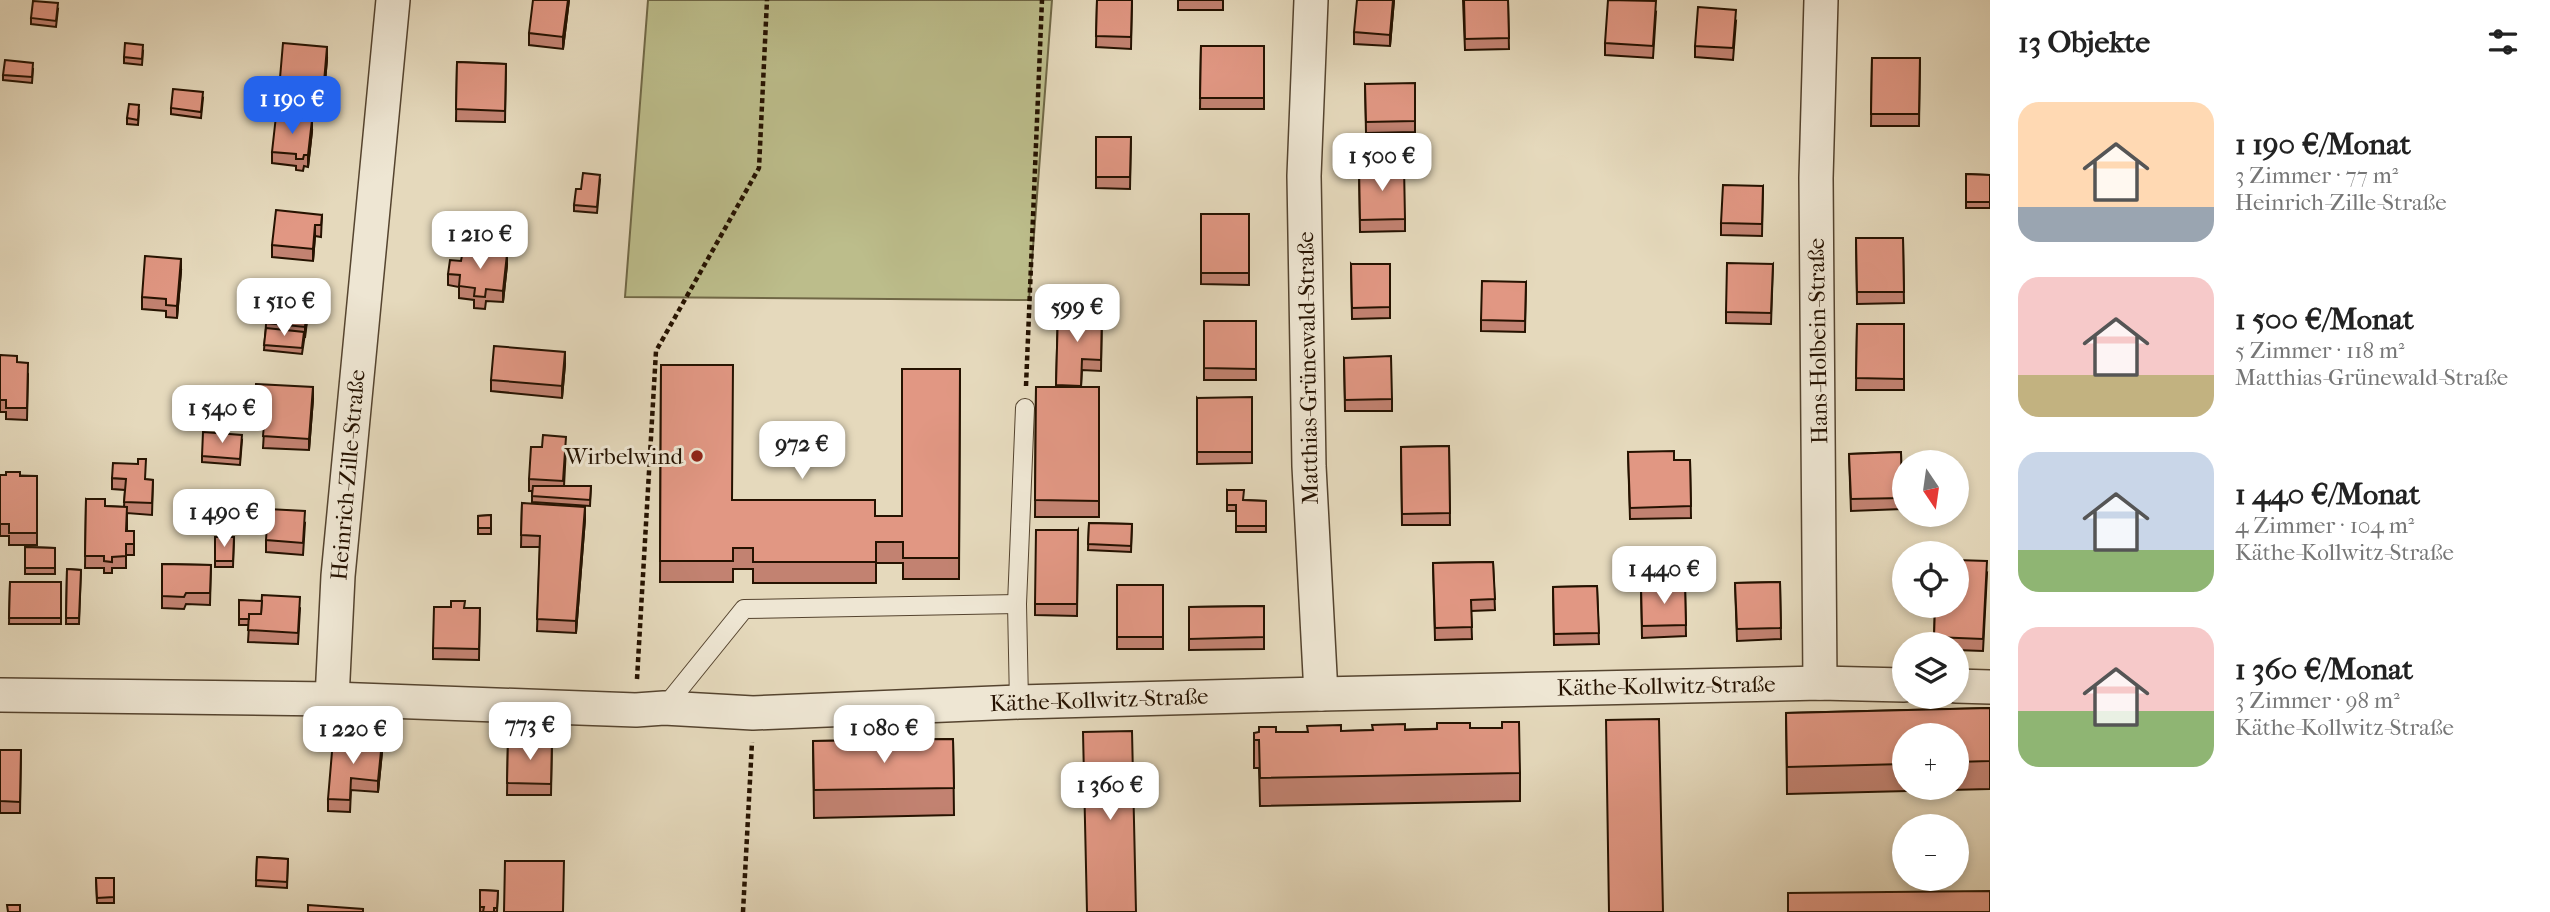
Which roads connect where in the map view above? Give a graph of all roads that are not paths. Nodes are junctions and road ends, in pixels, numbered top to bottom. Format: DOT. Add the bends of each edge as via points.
graph roads {
  1 [pos="393,0"];
  2 [pos="1311,0"];
  3 [pos="1821,0"];
  4 [pos="1025,408"];
  5 [pos="1017,604"];
  6 [pos="1820,683"];
  7 [pos="1892,685"];
  8 [pos="1969,686"];
  9 [pos="1990,687"];
  10 [pos="1321,694"];
  11 [pos="0,695"];
  12 [pos="332,699"];
  13 [pos="1019,702"];
  14 [pos="650,709"];
  1 -- 12 [label="street, Heinrich-Zille-Straße" via="338,576"];
  2 -- 10 [label="street, Matthias-Grünewald-Straße" via="1304,190 1309,466"];
  3 -- 6 [label="street, Hans-Holbein-Straße" via="1816,178"];
  4 -- 5 [label="lane"];
  5 -- 13 [label="lane"];
  5 -- 14 [label="lane" via="744,609"];
  6 -- 7 [label="street, Käthe-Kollwitz-Straße"];
  6 -- 10 [label="street, Käthe-Kollwitz-Straße"];
  8 -- 9 [label="street"];
  10 -- 13 [label="street, Käthe-Kollwitz-Straße"];
  11 -- 12 [label="street, Käthe-Kollwitz-Straße"];
  12 -- 14 [label="street, Käthe-Kollwitz-Straße"];
  13 -- 14 [label="street, Käthe-Kollwitz-Straße" via="753,713"];
}
